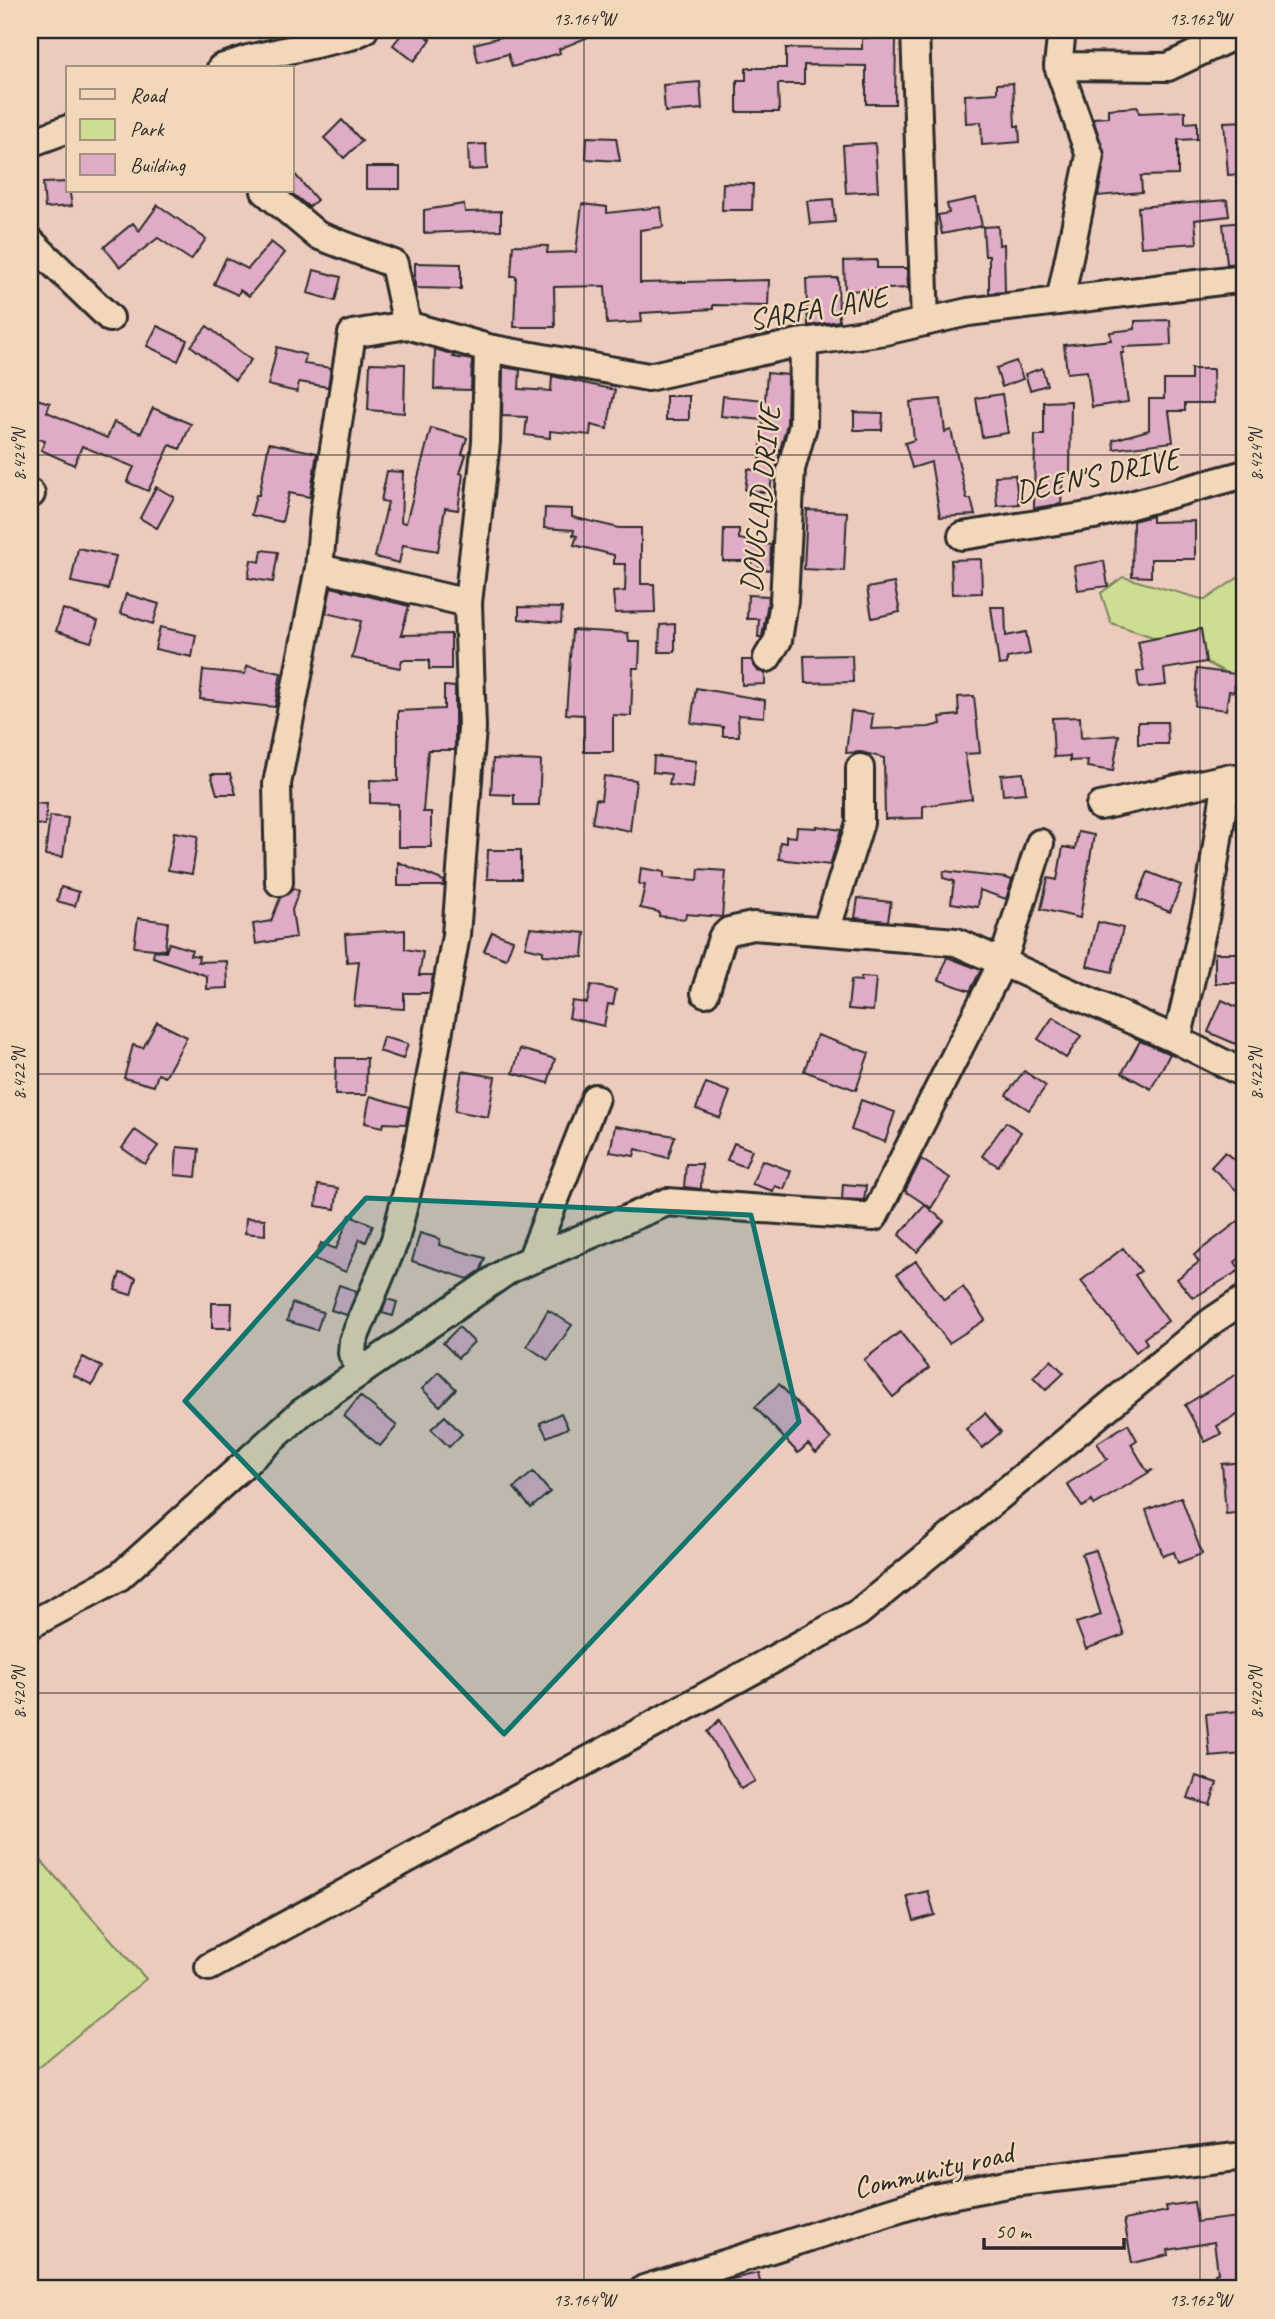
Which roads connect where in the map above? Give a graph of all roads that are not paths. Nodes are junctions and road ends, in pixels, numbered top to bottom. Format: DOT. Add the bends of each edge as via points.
graph roads {
  1 [pos="364,30"];
  2 [pos="915,30"];
  3 [pos="1062,30"];
  4 [pos="1245,35"];
  5 [pos="308,37"];
  6 [pos="226,66"];
  7 [pos="1058,66"];
  8 [pos="66,130"];
  9 [pos="30,143"];
  10 [pos="266,192"];
  11 [pos="30,241"];
  12 [pos="1245,278"];
  13 [pos="1060,301"];
  14 [pos="110,317"];
  15 [pos="925,322"];
  16 [pos="407,325"];
  17 [pos="804,344"];
  18 [pos="488,348"];
  19 [pos="1245,474"];
  20 [pos="962,536"];
  21 [pos="319,568"];
  22 [pos="468,603"];
  23 [pos="767,658"];
  24 [pos="860,768"];
  25 [pos="1236,779"];
  26 [pos="1100,806"];
  27 [pos="1040,843"];
  28 [pos="279,882"];
  29 [pos="826,931"];
  30 [pos="1003,961"];
  31 [pos="705,993"];
  32 [pos="1177,1040"];
  33 [pos="1245,1074"];
  34 [pos="595,1098"];
  35 [pos="531,1260"];
  36 [pos="1245,1299"];
  37 [pos="361,1372"];
  38 [pos="30,1625"];
  39 [pos="209,1967"];
  40 [pos="1245,2156"];
  41 [pos="644,2289"];
  1 -- 5 [label="street" via="351,36"];
  2 -- 15 [label="street"];
  3 -- 7 [label="street"];
  4 -- 7 [label="street" via="1229,38 1168,68"];
  5 -- 6 [label="street"];
  7 -- 13 [label="street" via="1090,156"];
  8 -- 9 [label="street"];
  10 -- 16 [label="street" via="317,235 394,264"];
  11 -- 14 [label="street"];
  12 -- 13 [label="street, SARFA LANE"];
  13 -- 15 [label="street, SARFA LANE"];
  15 -- 17 [label="street, SARFA LANE"];
  16 -- 18 [label="street, SARFA LANE"];
  16 -- 21 [label="street" via="352,334"];
  17 -- 18 [label="street, SARFA LANE" via="648,377"];
  17 -- 23 [label="street, DOUGLAD DRIVE" via="803,426 791,469 784,601 778,640"];
  18 -- 22 [label="street" via="486,442"];
  19 -- 20 [label="street, DEEN'S DRIVE" via="1094,515"];
  21 -- 22 [label="street"];
  21 -- 28 [label="street" via="276,784"];
  22 -- 37 [label="street" via="472,729 456,935 417,1152 395,1240 353,1340 352,1353"];
  24 -- 29 [label="street" via="860,823"];
  25 -- 26 [label="street"];
  25 -- 32 [label="street"];
  27 -- 30 [label="street"];
  29 -- 30 [label="street" via="956,942"];
  29 -- 31 [label="street" via="752,926 729,931 722,938"];
  30 -- 32 [label="street"];
  30 -- 35 [label="street" via="874,1217 667,1202"];
  32 -- 33 [label="street"];
  34 -- 35 [label="street"];
  35 -- 37 [label="street" via="510,1269"];
  36 -- 39 [label="street" via="1212,1321 858,1614"];
  37 -- 38 [label="street" via="302,1413 119,1577"];
  40 -- 41 [label="street, Community road" via="1012,2183 934,2198"];
}
